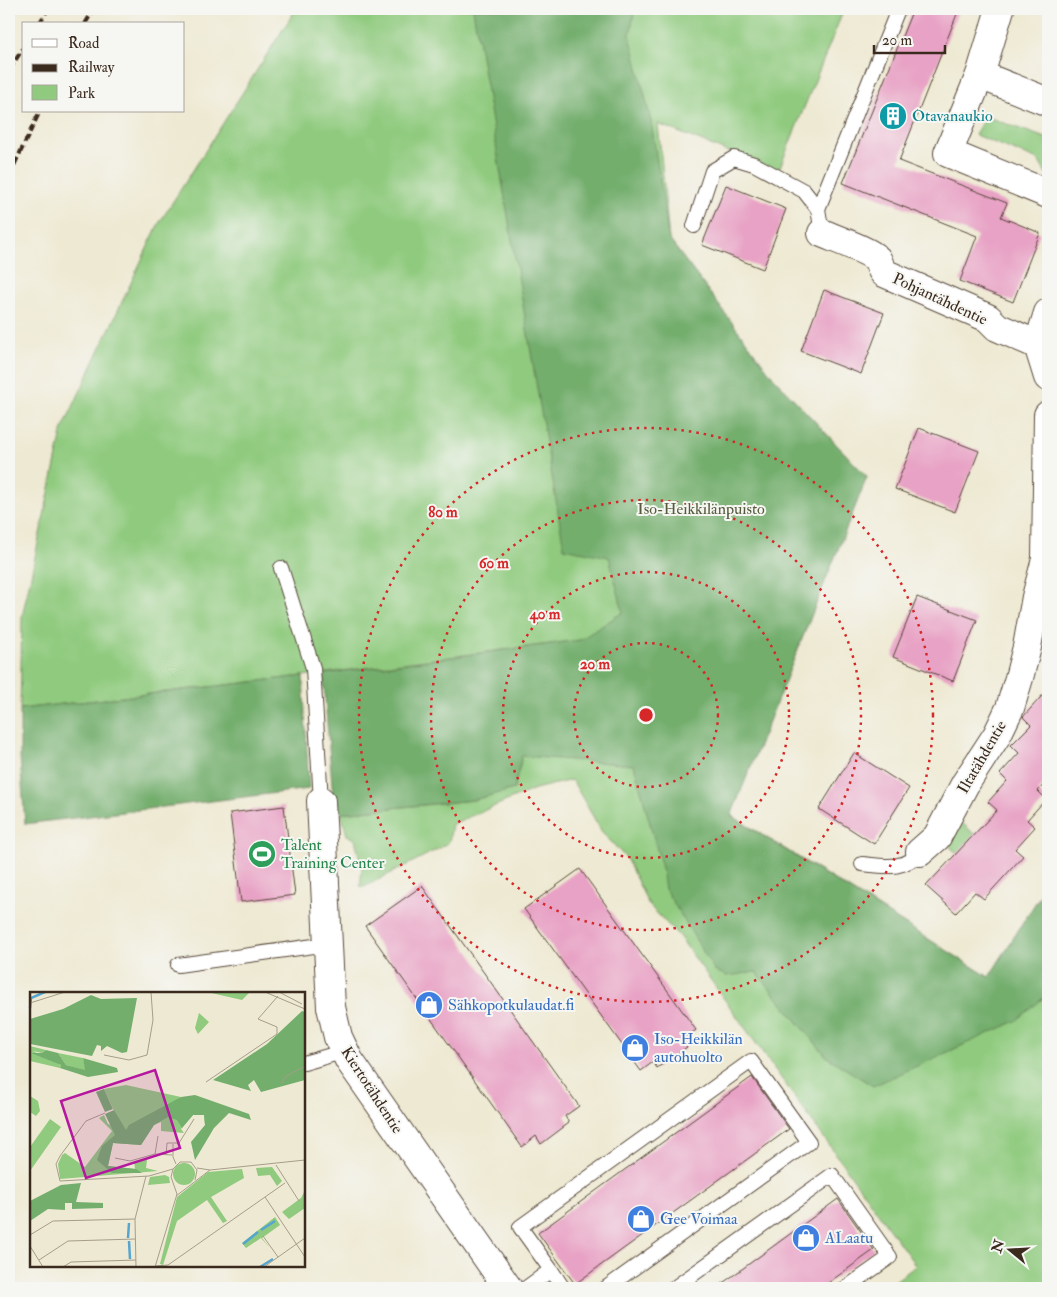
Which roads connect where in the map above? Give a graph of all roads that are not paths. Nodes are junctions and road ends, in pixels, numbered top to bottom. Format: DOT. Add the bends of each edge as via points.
graph roads {
  1 [pos="1000,9"];
  2 [pos="896,12"];
  3 [pos="980,75"];
  4 [pos="1048,102"];
  5 [pos="1048,194"];
  6 [pos="820,221"];
  7 [pos="694,226"];
  8 [pos="1048,313"];
  9 [pos="1038,345"];
  10 [pos="1048,377"];
  11 [pos="1048,415"];
  12 [pos="1048,420"];
  13 [pos="281,568"];
  14 [pos="321,800"];
  15 [pos="920,852"];
  16 [pos="862,864"];
  17 [pos="328,944"];
  18 [pos="178,965"];
  19 [pos="344,1051"];
  20 [pos="305,1063"];
  21 [pos="551,1270"];
  22 [pos="508,1288"];
  23 [pos="526,1288"];
  24 [pos="564,1288"];
  25 [pos="606,1288"];
  26 [pos="674,1288"];
  27 [pos="846,1288"];
  1 -- 3 [label="street"];
  2 -- 6 [label="lane"];
  3 -- 4 [label="street"];
  3 -- 5 [label="street" via="948,153"];
  6 -- 7 [label="lane" via="804,191 754,164 734,158 712,171"];
  6 -- 9 [label="street, Pohjantähdentie" via="871,254 884,273 988,318 996,327"];
  8 -- 9 [label="street"];
  9 -- 10 [label="street"];
  11 -- 12 [label="street, Iltatähdentie"];
  12 -- 15 [label="street, Iltatähdentie" via="1046,560 1010,708 937,837"];
  13 -- 14 [label="lane" via="313,668"];
  14 -- 17 [label="street, Kiertotähdentie"];
  15 -- 16 [label="lane" via="914,859 892,867"];
  17 -- 18 [label="lane"];
  17 -- 19 [label="street, Kiertotähdentie" via="331,1007"];
  19 -- 20 [label="lane"];
  19 -- 22 [label="street, Kiertotähdentie"];
  21 -- 23 [label="lane"];
  21 -- 24 [label="lane"];
  21 -- 25 [label="lane" via="520,1227 751,1061 809,1142"];
  26 -- 27 [label="lane" via="832,1175 890,1256"];
}
